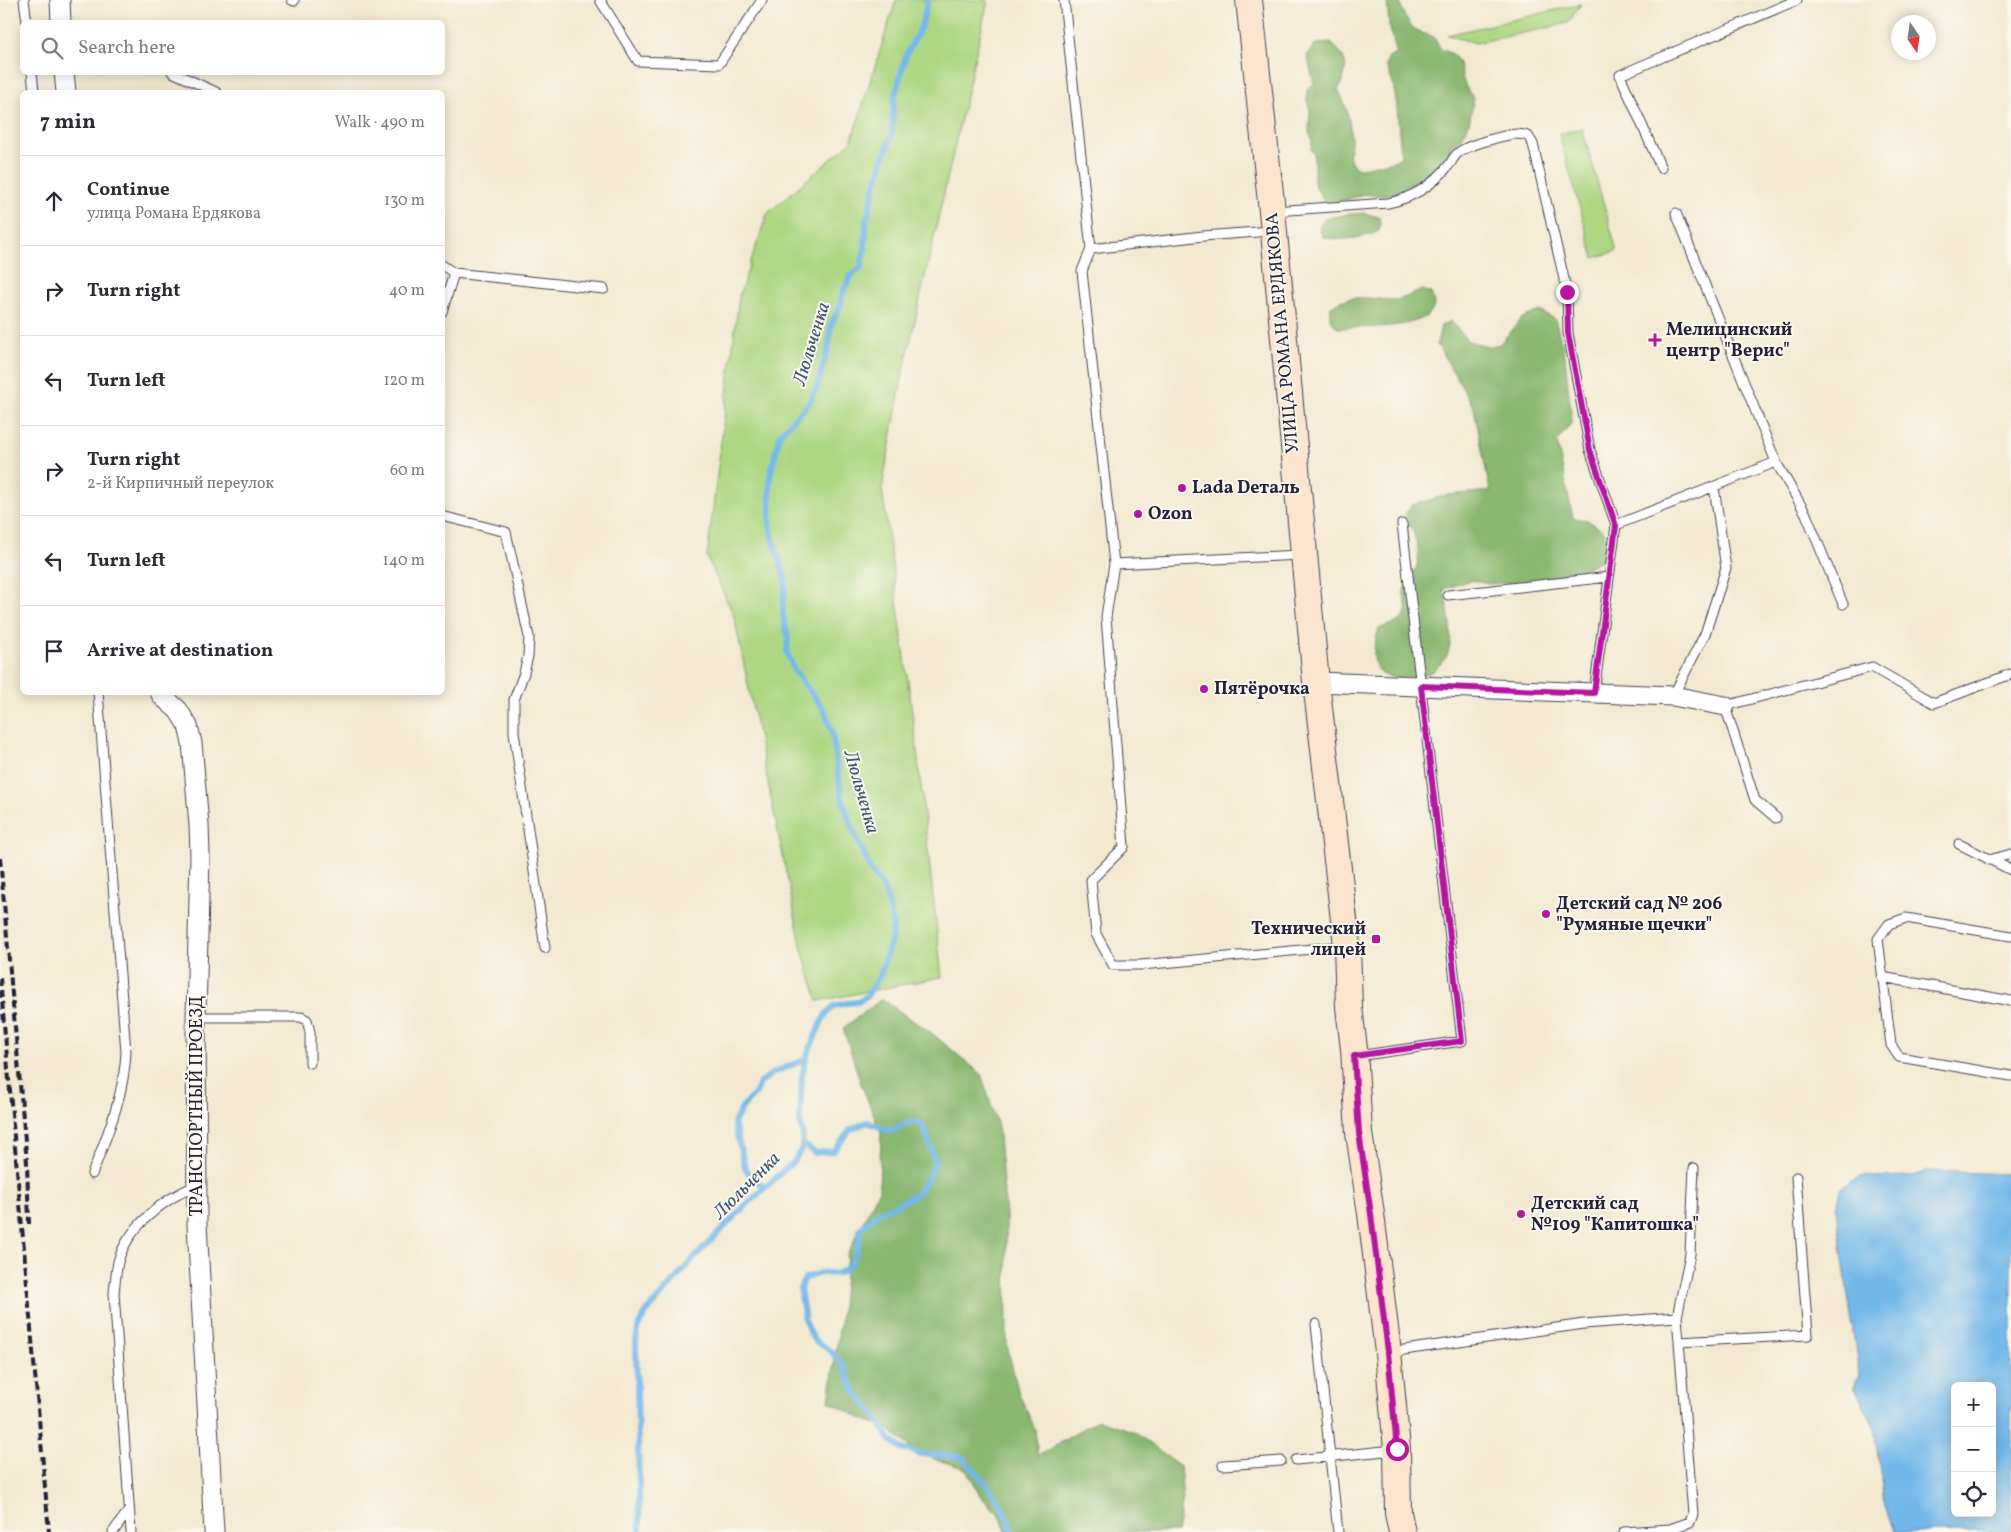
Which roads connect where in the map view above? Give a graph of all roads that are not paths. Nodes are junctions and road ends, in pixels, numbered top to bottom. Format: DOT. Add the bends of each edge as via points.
graph roads {
  1 [pos="24,0"];
  2 [pos="60,0"];
  3 [pos="600,0"];
  4 [pos="762,0"];
  5 [pos="1064,0"];
  6 [pos="1249,0"];
  7 [pos="1798,0"];
  8 [pos="27,20"];
  9 [pos="61,20"];
  10 [pos="32,75"];
  11 [pos="64,75"];
  12 [pos="179,75"];
  13 [pos="34,90"];
  14 [pos="66,90"];
  15 [pos="212,90"];
  16 [pos="1661,168"];
  17 [pos="1676,213"];
  18 [pos="1273,221"];
  19 [pos="1091,249"];
  20 [pos="445,268"];
  21 [pos="454,273"];
  22 [pos="604,288"];
  23 [pos="445,302"];
  24 [pos="1776,462"];
  25 [pos="1714,487"];
  26 [pos="445,517"];
  27 [pos="1402,524"];
  28 [pos="1616,526"];
  29 [pos="1304,554"];
  30 [pos="1114,564"];
  31 [pos="1609,577"];
  32 [pos="1448,594"];
  33 [pos="1843,604"];
  34 [pos="2011,674"];
  35 [pos="1316,682"];
  36 [pos="1421,686"];
  37 [pos="1594,693"];
  38 [pos="98,695"];
  39 [pos="163,695"];
  40 [pos="1672,696"];
  41 [pos="1725,706"];
  42 [pos="1776,818"];
  43 [pos="1959,844"];
  44 [pos="2011,854"];
  45 [pos="1989,860"];
  46 [pos="2011,870"];
  47 [pos="2011,936"];
  48 [pos="1346,945"];
  49 [pos="545,948"];
  50 [pos="1882,977"];
  51 [pos="2011,1001"];
  52 [pos="196,1017"];
  53 [pos="1354,1056"];
  54 [pos="310,1063"];
  55 [pos="2011,1076"];
  56 [pos="1694,1168"];
  57 [pos="92,1174"];
  58 [pos="1796,1177"];
  59 [pos="196,1186"];
  60 [pos="1676,1317"];
  61 [pos="1316,1324"];
  62 [pos="1678,1342"];
  63 [pos="1388,1352"];
  64 [pos="1397,1449"];
  65 [pos="1330,1458"];
  66 [pos="1296,1460"];
  67 [pos="1281,1461"];
  68 [pos="1223,1465"];
  69 [pos="129,1510"];
  70 [pos="113,1532"];
  71 [pos="131,1532"];
  72 [pos="214,1532"];
  73 [pos="1338,1532"];
  74 [pos="1402,1532"];
  75 [pos="1624,1532"];
  1 -- 8 [label="lane"];
  2 -- 9 [label="street"];
  3 -- 4 [label="lane" via="638,61 719,64"];
  5 -- 19 [label="lane"];
  6 -- 18 [label="street, УЛИЦА РОМАНА ЕРДЯКОВА"];
  7 -- 16 [label="lane" via="1620,75"];
  10 -- 13 [label="lane"];
  11 -- 14 [label="street"];
  12 -- 15 [label="lane"];
  17 -- 24 [label="lane"];
  18 -- 19 [label="lane" via="1202,236"];
  18 -- 28 [label="lane" via="1403,200 1432,183 1465,148 1518,134 1528,136 1534,144 1567,292 1568,333 1590,450"];
  18 -- 29 [label="street, УЛИЦА РОМАНА ЕРДЯКОВА"];
  19 -- 30 [label="lane" via="1082,271"];
  20 -- 21 [label="lane"];
  21 -- 22 [label="lane"];
  21 -- 23 [label="lane"];
  24 -- 25 [label="lane"];
  24 -- 33 [label="lane" via="1806,514"];
  25 -- 28 [label="lane"];
  25 -- 40 [label="lane" via="1726,568 1705,634"];
  26 -- 49 [label="lane" via="506,532 529,637 524,673 514,700 514,732"];
  27 -- 36 [label="lane"];
  28 -- 31 [label="lane"];
  29 -- 30 [label="lane"];
  29 -- 35 [label="street, УЛИЦА РОМАНА ЕРДЯКОВА"];
  30 -- 48 [label="lane" via="1106,617 1124,847 1091,880 1096,934 1113,965"];
  31 -- 32 [label="lane"];
  31 -- 37 [label="lane"];
  34 -- 41 [label="lane" via="1934,703 1872,667"];
  35 -- 36 [label="street"];
  35 -- 48 [label="street, УЛИЦА РОМАНА ЕРДЯКОВА"];
  36 -- 37 [label="street"];
  36 -- 53 [label="lane" via="1462,1041"];
  37 -- 40 [label="street"];
  38 -- 57 [label="lane" via="126,1052 120,1098"];
  39 -- 52 [label="street, ТРАНСПОРТНЫЙ ПРОЕЗД" via="184,717 192,743 200,856"];
  40 -- 41 [label="street"];
  41 -- 42 [label="lane" via="1755,800"];
  43 -- 45 [label="lane"];
  44 -- 45 [label="lane"];
  45 -- 46 [label="lane"];
  47 -- 50 [label="lane" via="1906,918 1889,924 1878,939"];
  48 -- 53 [label="street, УЛИЦА РОМАНА ЕРДЯКОВА"];
  50 -- 51 [label="lane"];
  50 -- 55 [label="lane" via="1891,1046 1899,1057"];
  52 -- 54 [label="lane" via="301,1017 307,1020 310,1032"];
  52 -- 59 [label="street, ТРАНСПОРТНЫЙ ПРОЕЗД"];
  53 -- 63 [label="street, УЛИЦА РОМАНА ЕРДЯКОВА" via="1359,1133"];
  56 -- 60 [label="lane" via="1690,1254"];
  58 -- 62 [label="lane" via="1808,1336"];
  59 -- 69 [label="lane" via="153,1212 126,1242 118,1262 114,1293"];
  59 -- 72 [label="street, ТРАНСПОРТНЫЙ ПРОЕЗД"];
  60 -- 62 [label="lane"];
  60 -- 63 [label="lane" via="1584,1324"];
  61 -- 65 [label="lane"];
  62 -- 75 [label="lane" via="1694,1514 1690,1522 1670,1529"];
  63 -- 64 [label="street, УЛИЦА РОМАНА ЕРДЯКОВА"];
  64 -- 65 [label="lane"];
  64 -- 74 [label="street, УЛИЦА РОМАНА ЕРДЯКОВА" via="1398,1513"];
  65 -- 66 [label="lane"];
  65 -- 73 [label="lane"];
  67 -- 68 [label="lane"];
  69 -- 70 [label="lane"];
  69 -- 71 [label="lane"];
}
